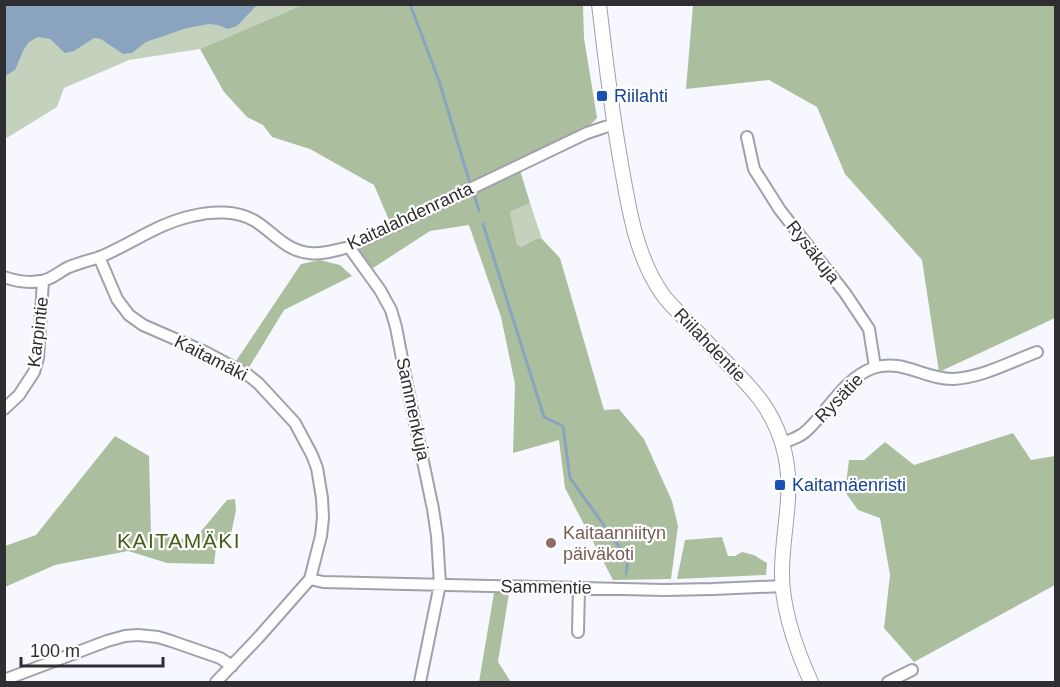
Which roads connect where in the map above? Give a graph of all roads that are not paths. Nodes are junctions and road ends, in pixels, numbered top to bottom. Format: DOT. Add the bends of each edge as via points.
graph roads {
  1 [pos="598,4"];
  2 [pos="614,125"];
  3 [pos="747,137"];
  4 [pos="350,247"];
  5 [pos="99,257"];
  6 [pos="4,277"];
  7 [pos="43,281"];
  8 [pos="1037,352"];
  9 [pos="875,367"];
  10 [pos="4,409"];
  11 [pos="782,442"];
  12 [pos="310,579"];
  13 [pos="440,584"];
  14 [pos="783,586"];
  15 [pos="579,588"];
  16 [pos="578,632"];
  17 [pos="231,666"];
  18 [pos="912,670"];
  19 [pos="4,680"];
  20 [pos="216,682"];
  21 [pos="420,682"];
  22 [pos="811,682"];
  23 [pos="888,682"];
  1 -- 2 [label="street, Riilahdentie"];
  2 -- 4 [label="street, Kaitalahdenranta" via="587,133"];
  2 -- 11 [label="street, Riilahdentie" via="638,246 653,279 664,296 762,400"];
  3 -- 9 [label="street, Rysäkuja" via="754,169 764,185 869,329"];
  4 -- 5 [label="street, Kaitalahdenranta" via="320,254 302,252 286,246 249,217 220,212 180,219"];
  4 -- 13 [label="street, Sammenkuja" via="380,290 396,327 433,509"];
  5 -- 7 [label="street, Kaitalahdenranta"];
  5 -- 12 [label="street, Kaitamäki" via="117,299 129,315 248,375 295,423 312,455 322,498 321,536"];
  6 -- 7 [label="street, Kaitalahdenranta"];
  7 -- 10 [label="street, Karpintie" via="34,372"];
  8 -- 9 [label="street, Rysätie" via="993,370 952,379 897,365"];
  9 -- 11 [label="street, Rysätie" via="843,389 809,429"];
  11 -- 14 [label="street, Riilahdentie" via="790,486"];
  12 -- 13 [label="street, Sammentie"];
  12 -- 17 [label="street, Kaitamäki"];
  13 -- 15 [label="street, Sammentie"];
  13 -- 21 [label="street, Sammenkuja"];
  14 -- 15 [label="street, Sammentie" via="713,590"];
  14 -- 22 [label="street, Riilahdentie" via="800,657"];
  15 -- 16 [label="street"];
  17 -- 19 [label="street" via="187,646 138,635 107,641"];
  17 -- 20 [label="street, Kaitamäki"];
  18 -- 23 [label="street"];
}
